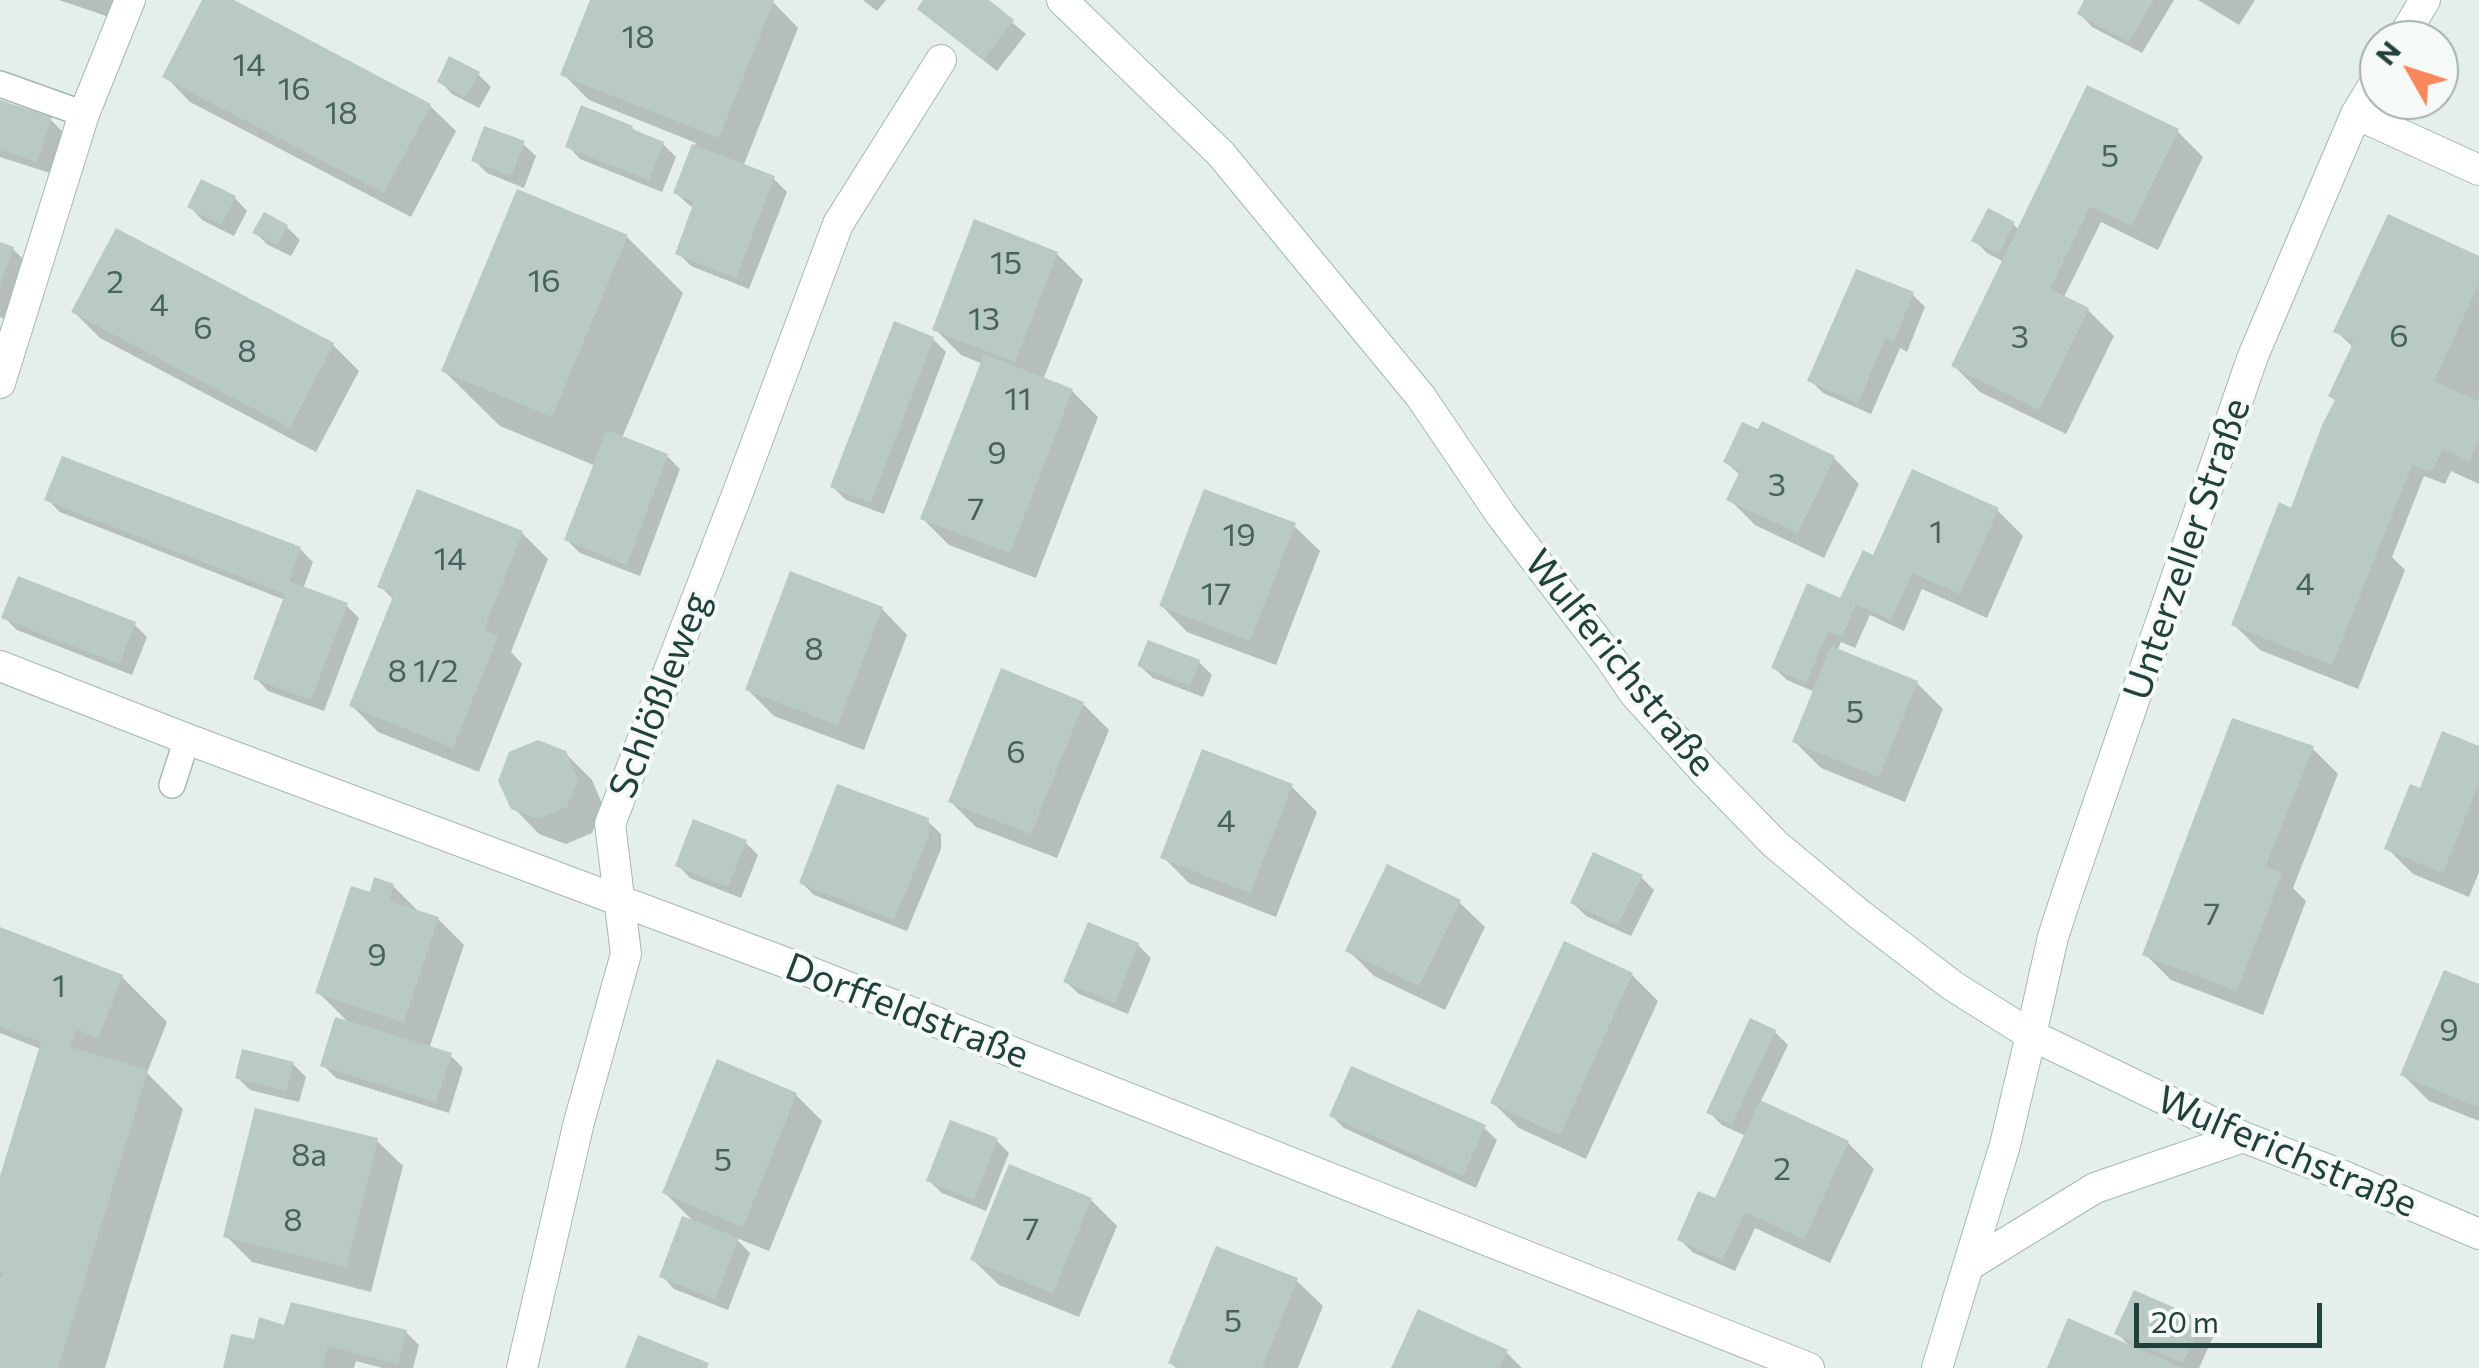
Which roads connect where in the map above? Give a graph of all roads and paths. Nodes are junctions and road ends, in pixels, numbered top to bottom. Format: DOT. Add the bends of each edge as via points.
graph roads {
  1 [pos="130,0"];
  2 [pos="1062,0"];
  3 [pos="941,60"];
  4 [pos="0,84"];
  5 [pos="2359,109"];
  6 [pos="84,114"];
  7 [pos="2356,114"];
  8 [pos="2479,170"];
  9 [pos="0,384"];
  10 [pos="0,666"];
  11 [pos="188,739"];
  12 [pos="172,785"];
  13 [pos="619,900"];
  14 [pos="2031,1035"];
  15 [pos="2243,1136"];
  16 [pos="2479,1234"];
  17 [pos="1968,1266"];
  18 [pos="522,1368"];
  19 [pos="1809,1368"];
  20 [pos="1937,1368"];
  1 -- 6 [label="street"];
  2 -- 14 [label="street, Wulferichstraße" via="1222,154 1421,397 1634,693 1706,773 1774,844 1859,914"];
  3 -- 13 [label="street, Schlößleweg" via="838,224 610,824"];
  4 -- 6 [label="lane"];
  5 -- 7 [label="street, Unterzeller Straße"];
  6 -- 9 [label="street"];
  7 -- 8 [label="street"];
  7 -- 14 [label="street, Unterzeller Straße" via="2253,356 2067,894"];
  10 -- 11 [label="street, Dorffeldstraße"];
  11 -- 12 [label="lane"];
  11 -- 13 [label="street, Dorffeldstraße"];
  13 -- 18 [label="street, Schlößleweg" via="626,954"];
  13 -- 19 [label="street, Dorffeldstraße"];
  14 -- 15 [label="street, Wulferichstraße"];
  14 -- 17 [label="street, Unterzeller Straße"];
  15 -- 16 [label="street, Wulferichstraße"];
  15 -- 17 [label="street" via="2094,1188"];
  17 -- 20 [label="street, Unterzeller Straße"];
}
